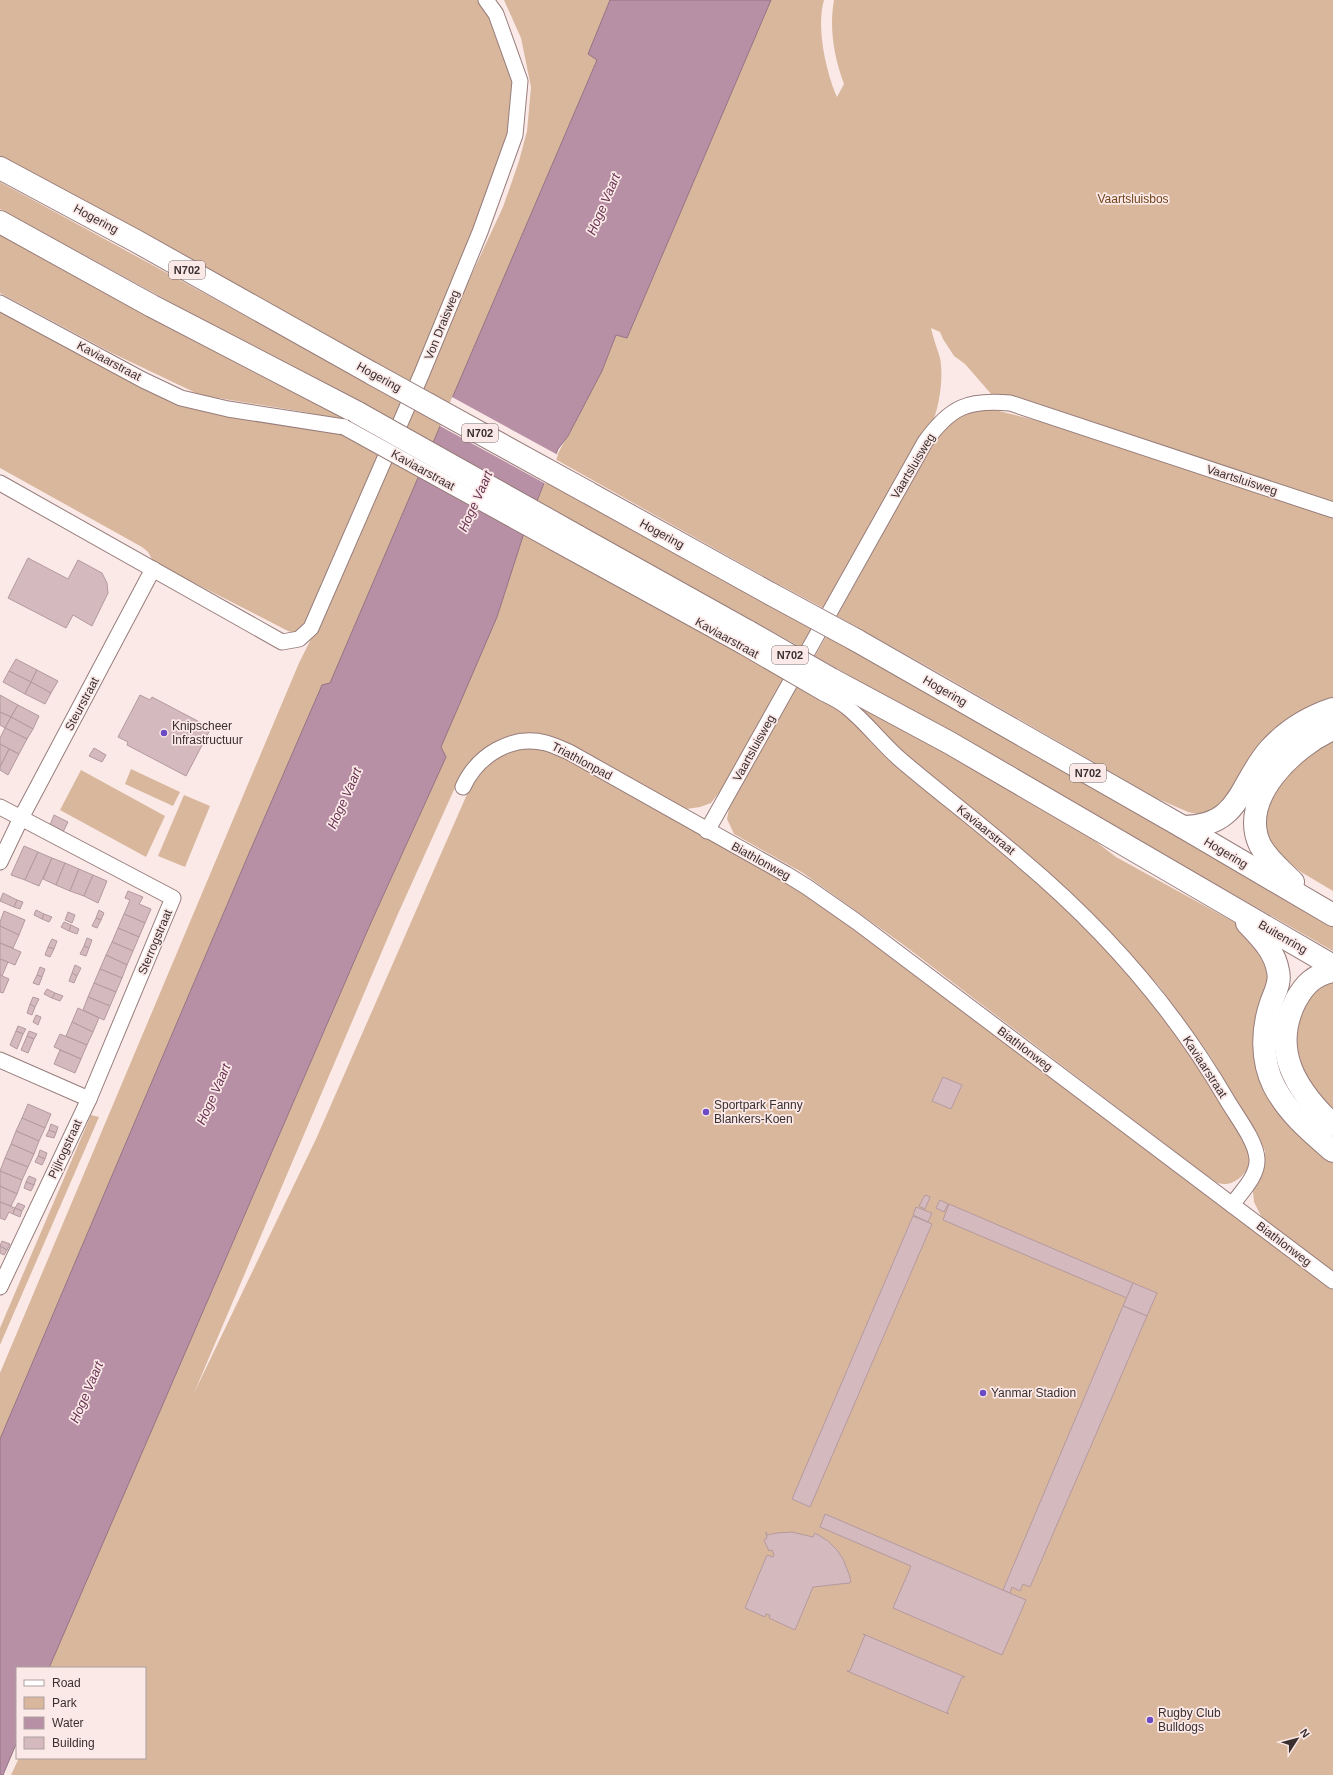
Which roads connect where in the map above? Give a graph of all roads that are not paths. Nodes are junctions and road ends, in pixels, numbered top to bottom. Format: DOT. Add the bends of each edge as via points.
graph roads {
  1 [pos="486,0"];
  2 [pos="0,168"];
  3 [pos="0,222"];
  4 [pos="0,303"];
  5 [pos="351,420"];
  6 [pos="0,484"];
  7 [pos="1333,510"];
  8 [pos="153,569"];
  9 [pos="827,686"];
  10 [pos="1333,709"];
  11 [pos="1333,729"];
  12 [pos="462,787"];
  13 [pos="0,807"];
  14 [pos="21,818"];
  15 [pos="1183,827"];
  16 [pos="708,831"];
  17 [pos="0,862"];
  18 [pos="1232,908"];
  19 [pos="1327,911"];
  20 [pos="1333,966"];
  21 [pos="1333,971"];
  22 [pos="0,1060"];
  23 [pos="89,1099"];
  24 [pos="1333,1125"];
  25 [pos="1333,1151"];
  26 [pos="1232,1205"];
  27 [pos="1333,1281"];
  28 [pos="0,1287"];
  1 -- 8 [label="street, Von Draisweg" via="496,14 520,81 515,135 480,232 422,374 310,628 300,639 282,642"];
  2 -- 15 [label="highway, Hogering / N702, bridge" via="136,240 373,374 856,640"];
  3 -- 5 [label="highway, N702"];
  4 -- 5 [label="street, Kaviaarstraat" via="181,398 228,409"];
  5 -- 9 [label="highway, N702, bridge"];
  6 -- 8 [label="street"];
  7 -- 16 [label="street, Vaartsluisweg" via="1010,403 967,404 935,428 925,442"];
  8 -- 14 [label="street, Steurstraat"];
  9 -- 18 [label="highway, N702" via="950,743"];
  9 -- 26 [label="street, Kaviaarstraat" via="902,760 1056,890 1101,935 1165,1009 1223,1093 1256,1153 1254,1172"];
  10 -- 15 [label="highway" via="1307,720 1275,744 1226,814 1210,824"];
  11 -- 19 [label="highway" via="1304,745 1283,764 1258,803 1255,820 1256,834 1265,854"];
  12 -- 16 [label="street, Triathlonpad" via="474,768 493,752 520,742 543,742 569,752"];
  13 -- 14 [label="street"];
  14 -- 17 [label="street, Steurstraat"];
  14 -- 23 [label="street, Sterrogstraat" via="173,898"];
  15 -- 19 [label="highway, Hogering / N702"];
  16 -- 26 [label="street, Biathlonweg" via="823,898"];
  18 -- 20 [label="highway, Buitenring / N702"];
  18 -- 25 [label="highway" via="1271,951 1279,972 1279,982 1268,1012 1264,1039 1265,1055 1273,1085 1301,1123"];
  21 -- 24 [label="highway" via="1312,979 1302,989 1290,1013 1286,1045 1287,1057 1296,1082"];
  22 -- 23 [label="street"];
  23 -- 28 [label="street, Pijlrogstraat"];
  26 -- 27 [label="street, Biathlonweg"];
}
